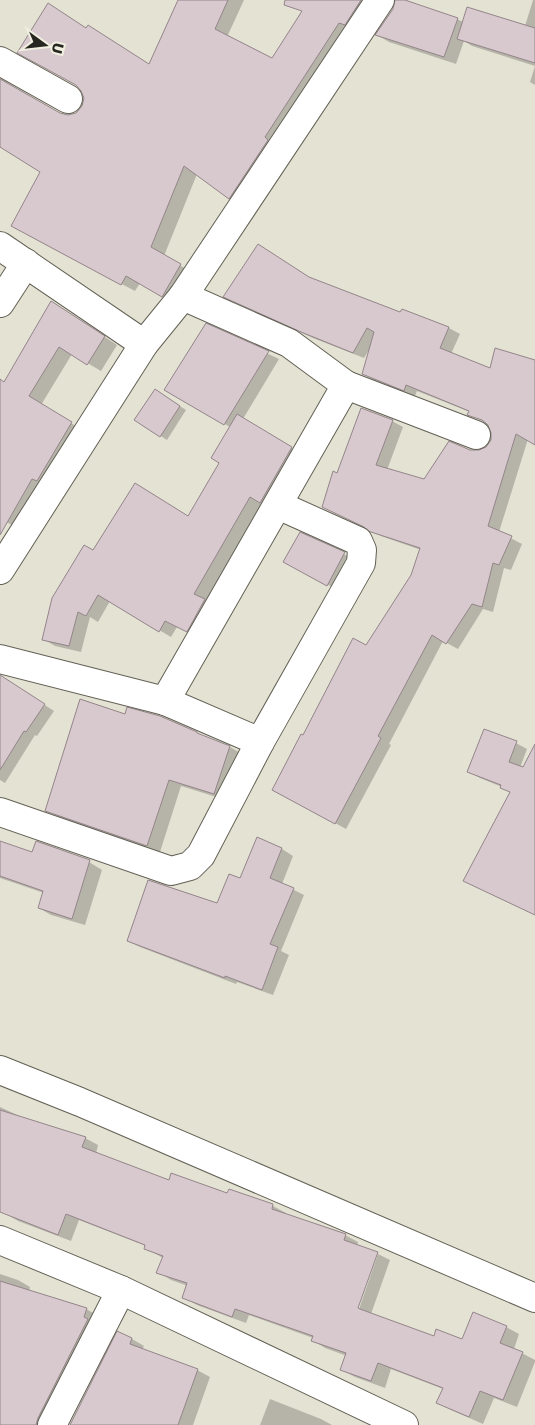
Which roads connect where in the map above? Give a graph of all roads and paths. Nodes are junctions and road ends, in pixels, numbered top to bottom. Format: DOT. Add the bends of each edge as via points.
graph roads {
  1 [pos="380,0"];
  2 [pos="0,61"];
  3 [pos="68,99"];
  4 [pos="0,246"];
  5 [pos="26,263"];
  6 [pos="183,296"];
  7 [pos="0,303"];
  8 [pos="144,344"];
  9 [pos="346,385"];
  10 [pos="476,434"];
  11 [pos="278,505"];
  12 [pos="0,570"];
  13 [pos="0,659"];
  14 [pos="165,701"];
  15 [pos="260,742"];
  16 [pos="0,812"];
  17 [pos="0,1070"];
  18 [pos="0,1240"];
  19 [pos="121,1290"];
  20 [pos="535,1298"];
  21 [pos="52,1425"];
  22 [pos="404,1425"];
  1 -- 6 [label="street"];
  2 -- 3 [label="street"];
  4 -- 5 [label="street"];
  5 -- 7 [label="street"];
  5 -- 8 [label="street"];
  6 -- 8 [label="street"];
  6 -- 9 [label="street" via="289,343"];
  8 -- 12 [label="street"];
  9 -- 10 [label="street"];
  9 -- 11 [label="street"];
  11 -- 14 [label="street"];
  11 -- 15 [label="street" via="358,541 362,550 360,564"];
  13 -- 14 [label="street"];
  14 -- 15 [label="street"];
  15 -- 16 [label="street" via="201,855 190,866 170,871"];
  17 -- 20 [label="street"];
  18 -- 19 [label="street"];
  19 -- 21 [label="street"];
  19 -- 22 [label="street"];
}
